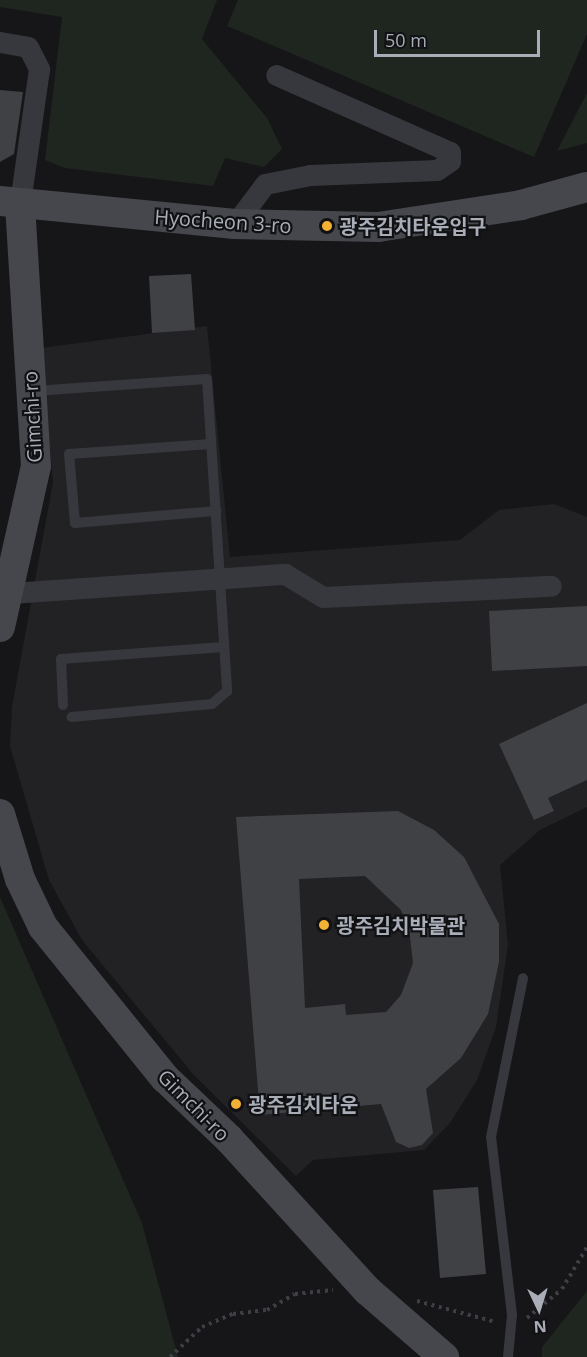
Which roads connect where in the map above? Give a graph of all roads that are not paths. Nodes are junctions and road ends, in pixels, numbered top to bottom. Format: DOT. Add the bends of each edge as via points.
graph roads {
  1 [pos="0,42"];
  2 [pos="276,75"];
  3 [pos="587,187"];
  4 [pos="10,202"];
  5 [pos="235,224"];
  6 [pos="31,391"];
  7 [pos="211,444"];
  8 [pos="216,511"];
  9 [pos="221,578"];
  10 [pos="551,586"];
  11 [pos="11,593"];
  12 [pos="0,627"];
  13 [pos="224,647"];
  14 [pos="63,705"];
  15 [pos="72,717"];
  16 [pos="0,814"];
  17 [pos="523,978"];
  18 [pos="444,1357"];
  19 [pos="508,1357"];
  1 -- 4 [label="street" via="28,47 39,69"];
  2 -- 5 [label="street" via="450,152 450,161 437,170 310,175 265,184"];
  3 -- 5 [label="street, Hyocheon 3-ro" via="425,223"];
  4 -- 5 [label="street, Hyocheon 3-ro"];
  4 -- 6 [label="street, Gimchi-ro"];
  6 -- 7 [label="lane" via="207,378"];
  6 -- 11 [label="street, Gimchi-ro" via="36,466"];
  7 -- 8 [label="lane"];
  7 -- 8 [label="lane" via="69,454 75,523"];
  8 -- 9 [label="lane"];
  9 -- 10 [label="street" via="285,574 323,597"];
  9 -- 11 [label="street"];
  9 -- 13 [label="lane"];
  11 -- 12 [label="street, Gimchi-ro"];
  13 -- 14 [label="lane" via="61,659"];
  13 -- 15 [label="lane" via="227,691 212,704"];
  16 -- 18 [label="street, Gimchi-ro" via="20,879 66,956 165,1078 229,1139 364,1287"];
  17 -- 19 [label="lane" via="491,1137 512,1316"];
}
